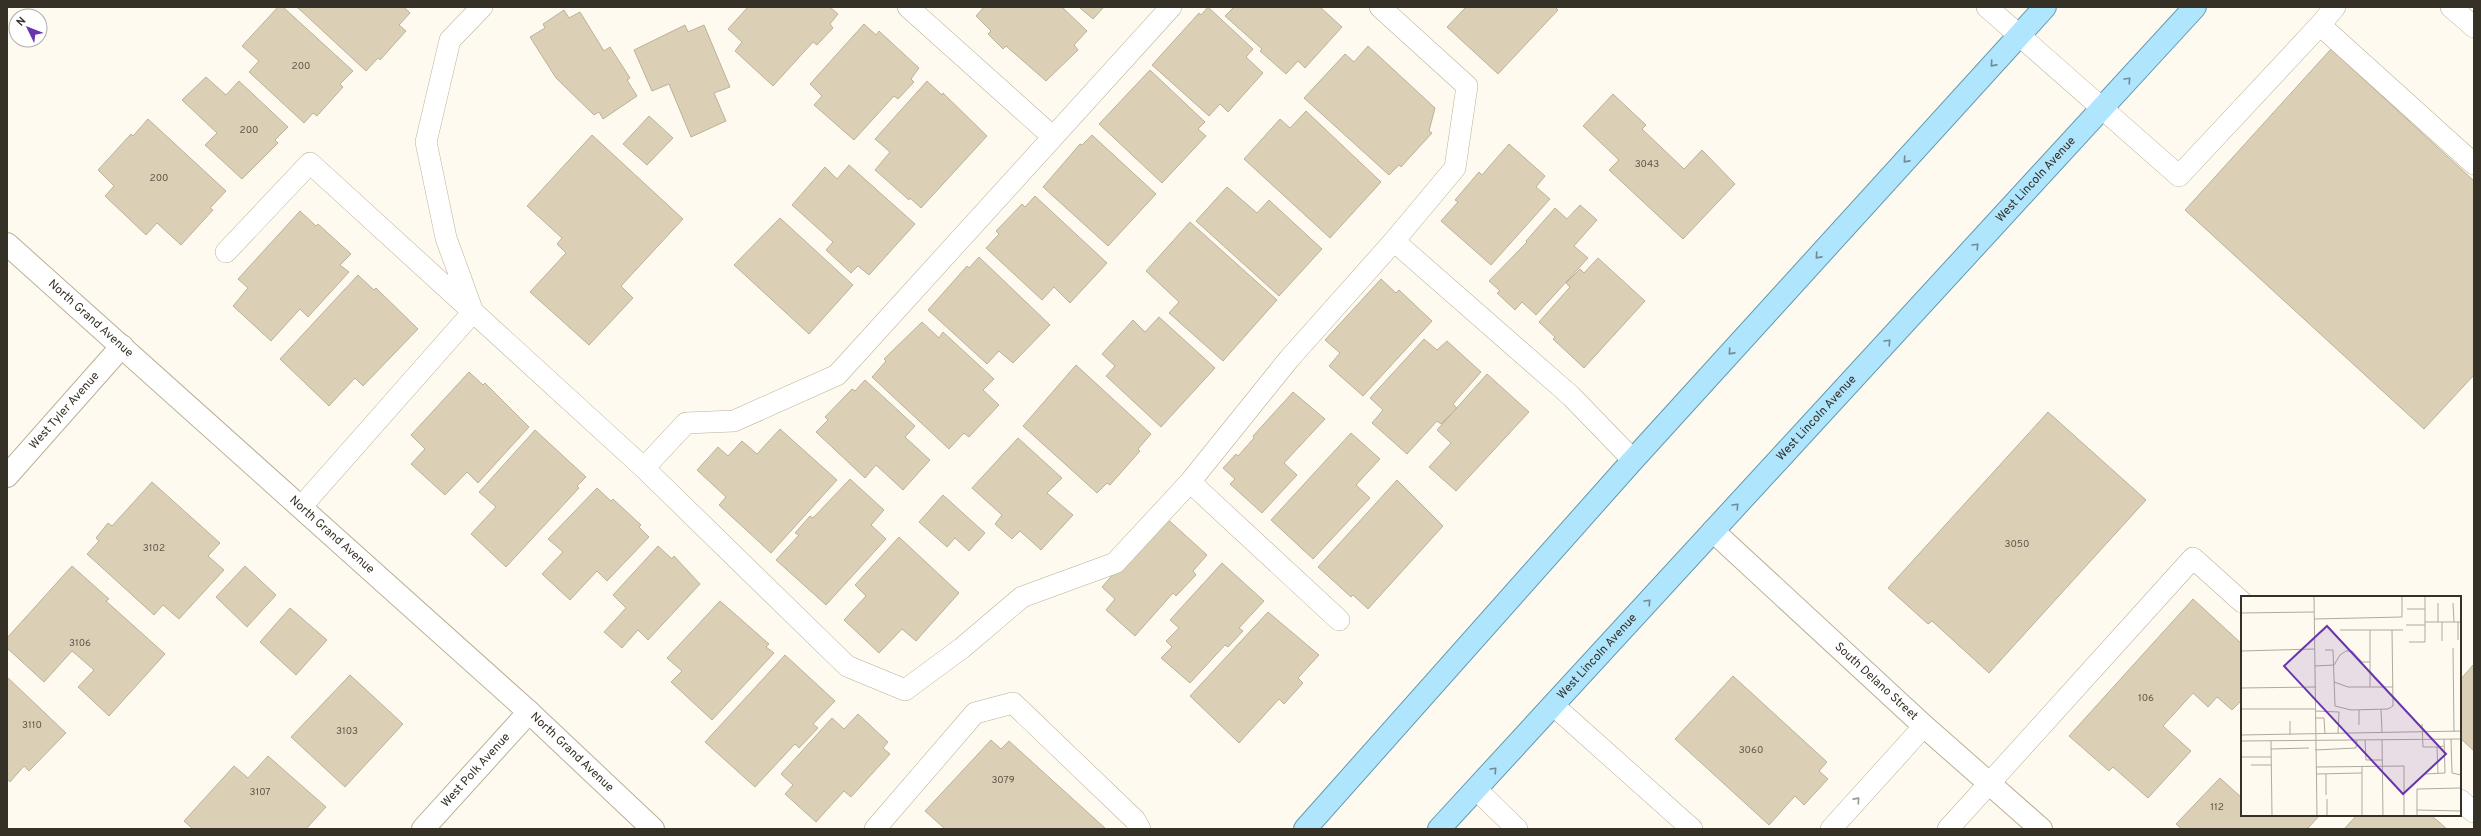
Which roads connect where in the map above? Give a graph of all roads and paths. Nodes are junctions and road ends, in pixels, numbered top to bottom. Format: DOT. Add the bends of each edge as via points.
graph roads {
  1 [pos="482,7"];
  2 [pos="908,7"];
  3 [pos="1171,7"];
  4 [pos="1380,7"];
  5 [pos="1987,7"];
  6 [pos="2045,7"];
  7 [pos="2195,7"];
  8 [pos="2336,7"];
  9 [pos="2451,7"];
  10 [pos="2320,25"];
  11 [pos="2474,27"];
  12 [pos="2019,35"];
  13 [pos="2102,109"];
  14 [pos="1053,137"];
  15 [pos="2474,164"];
  16 [pos="1394,241"];
  17 [pos="7,244"];
  18 [pos="226,252"];
  19 [pos="472,312"];
  20 [pos="122,346"];
  21 [pos="1634,460"];
  22 [pos="644,468"];
  23 [pos="7,476"];
  24 [pos="1190,482"];
  25 [pos="301,507"];
  26 [pos="1714,531"];
  27 [pos="2241,601"];
  28 [pos="1340,620"];
  29 [pos="1553,705"];
  30 [pos="529,712"];
  31 [pos="1924,726"];
  32 [pos="1990,783"];
  33 [pos="1476,789"];
  34 [pos="2461,801"];
  35 [pos="2474,812"];
  36 [pos="423,829"];
  37 [pos="653,829"];
  38 [pos="875,829"];
  39 [pos="1140,829"];
  40 [pos="1305,829"];
  41 [pos="1439,829"];
  42 [pos="1517,829"];
  43 [pos="1692,829"];
  44 [pos="1831,829"];
  45 [pos="1948,829"];
  46 [pos="2041,829"];
  1 -- 19 [label="lane" via="450,40 426,142 446,238"];
  2 -- 14 [label="lane"];
  3 -- 14 [label="lane"];
  4 -- 16 [label="lane" via="1467,86 1455,168"];
  5 -- 12 [label="lane"];
  6 -- 12 [label="main road"];
  13 -- 7 [label="main road, West Lincoln Avenue, one-way"];
  8 -- 10 [label="lane"];
  9 -- 11 [label="lane"];
  10 -- 13 [label="lane" via="2179,176"];
  10 -- 15 [label="lane"];
  12 -- 13 [label="lane"];
  12 -- 21 [label="main road, one-way"];
  26 -- 13 [label="main road, West Lincoln Avenue, one-way"];
  14 -- 22 [label="lane" via="837,376 734,421 686,423"];
  16 -- 21 [label="lane" via="1571,396"];
  16 -- 24 [label="lane" via="1289,359"];
  17 -- 20 [label="street, North Grand Avenue"];
  18 -- 19 [label="lane" via="310,163"];
  19 -- 22 [label="lane"];
  19 -- 25 [label="lane"];
  20 -- 23 [label="street, West Tyler Avenue"];
  20 -- 25 [label="street, North Grand Avenue"];
  21 -- 40 [label="main road"];
  22 -- 24 [label="lane" via="847,666 905,690 962,648 1022,596 1115,563"];
  24 -- 28 [label="lane"];
  25 -- 30 [label="street, North Grand Avenue"];
  29 -- 26 [label="main road, West Lincoln Avenue, one-way"];
  26 -- 31 [label="street, South Delano Street"];
  27 -- 32 [label="lane" via="2193,558"];
  33 -- 29 [label="main road, West Lincoln Avenue, one-way"];
  29 -- 43 [label="lane"];
  30 -- 36 [label="street, West Polk Avenue"];
  30 -- 37 [label="street, North Grand Avenue"];
  31 -- 32 [label="street, South Delano Street"];
  44 -- 31 [label="lane, one-way"];
  32 -- 45 [label="lane"];
  32 -- 46 [label="street, South Delano Street"];
  33 -- 41 [label="main road, West Lincoln Avenue"];
  33 -- 42 [label="lane"];
  34 -- 35 [label="lane"];
  38 -- 39 [label="lane" via="974,713 1013,704 1135,820"];
}
